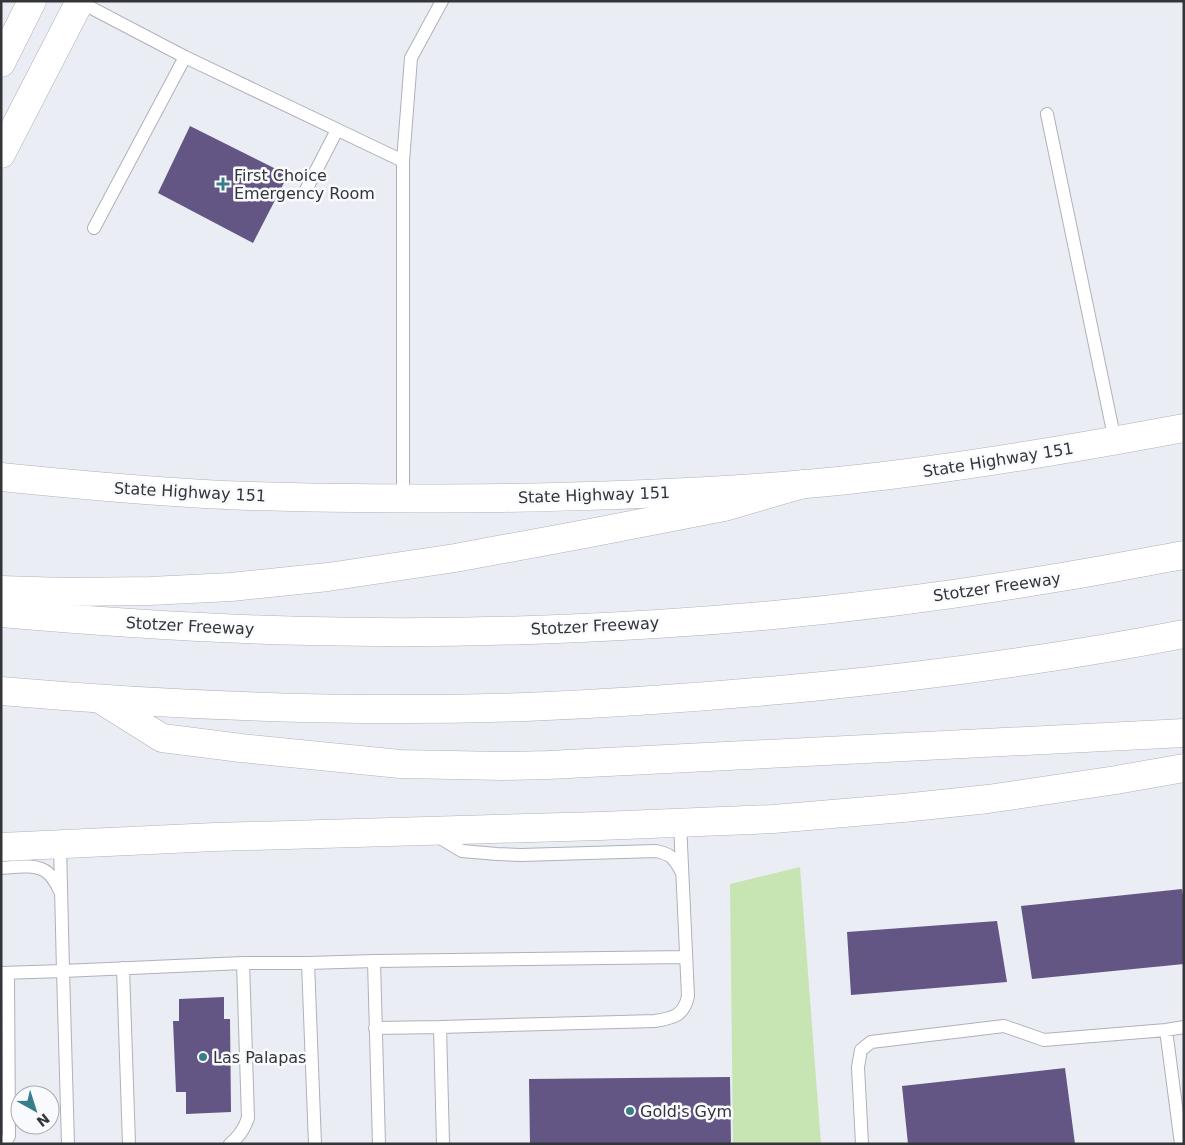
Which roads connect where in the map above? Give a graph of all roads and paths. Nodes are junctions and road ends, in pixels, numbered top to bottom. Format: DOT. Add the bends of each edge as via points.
graph roads {
  1 [pos="32,1"];
  2 [pos="80,1"];
  3 [pos="442,1"];
  4 [pos="185,57"];
  5 [pos="1,63"];
  6 [pos="1047,114"];
  7 [pos="337,130"];
  8 [pos="1,154"];
  9 [pos="403,161"];
  10 [pos="306,190"];
  11 [pos="94,228"];
  12 [pos="1184,428"];
  13 [pos="1115,442"];
  14 [pos="1,477"];
  15 [pos="803,484"];
  16 [pos="403,499"];
  17 [pos="1184,555"];
  18 [pos="1,590"];
  19 [pos="1,613"];
  20 [pos="1184,634"];
  21 [pos="1,690"];
  22 [pos="100,698"];
  23 [pos="1184,733"];
  24 [pos="1184,768"];
  25 [pos="680,823"];
  26 [pos="429,831"];
  27 [pos="60,845"];
  28 [pos="1,847"];
  29 [pos="1,868"];
  30 [pos="682,873"];
  31 [pos="62,894"];
  32 [pos="686,957"];
  33 [pos="374,961"];
  34 [pos="243,963"];
  35 [pos="308,963"];
  36 [pos="123,968"];
  37 [pos="64,971"];
  38 [pos="4,973"];
  39 [pos="4,1007"];
  40 [pos="440,1027"];
  41 [pos="1184,1027"];
  42 [pos="375,1028"];
  43 [pos="1166,1030"];
  44 [pos="4,1144"];
  45 [pos="68,1144"];
  46 [pos="129,1144"];
  47 [pos="230,1144"];
  48 [pos="314,1144"];
  49 [pos="379,1144"];
  50 [pos="443,1144"];
  51 [pos="862,1144"];
  52 [pos="1181,1144"];
  1 -- 5 [label="main road"];
  2 -- 4 [label="lane"];
  2 -- 8 [label="main road"];
  3 -- 9 [label="lane" via="411,58"];
  4 -- 7 [label="lane"];
  4 -- 11 [label="lane"];
  6 -- 13 [label="lane"];
  7 -- 9 [label="lane"];
  7 -- 10 [label="lane"];
  9 -- 16 [label="lane"];
  12 -- 13 [label="main road, State Highway 151"];
  13 -- 15 [label="main road, State Highway 151" via="930,470"];
  14 -- 16 [label="main road, State Highway 151" via="201,494"];
  15 -- 16 [label="main road, State Highway 151" via="632,495"];
  15 -- 18 [label="main road" via="724,507 446,559 328,577 167,590"];
  17 -- 19 [label="main road, Stotzer Freeway" via="1047,580 910,599 789,613 617,626 487,631 312,631 174,626"];
  20 -- 22 [label="main road" via="915,676 629,702 386,709"];
  21 -- 22 [label="main road"];
  22 -- 23 [label="main road" via="162,738 366,762 448,766 548,765"];
  24 -- 25 [label="main road" via="1031,793 903,808"];
  25 -- 26 [label="main road"];
  25 -- 30 [label="lane"];
  26 -- 27 [label="main road"];
  26 -- 30 [label="lane" via="462,850 497,854 656,851 671,856"];
  27 -- 28 [label="main road"];
  27 -- 31 [label="lane"];
  29 -- 31 [label="lane" via="35,867 48,872"];
  30 -- 32 [label="lane"];
  31 -- 37 [label="lane"];
  32 -- 33 [label="lane"];
  32 -- 40 [label="lane" via="686,1006 666,1019"];
  33 -- 35 [label="lane"];
  33 -- 42 [label="lane"];
  34 -- 35 [label="lane"];
  34 -- 36 [label="lane"];
  34 -- 47 [label="lane" via="248,1118 238,1138"];
  35 -- 48 [label="lane"];
  36 -- 37 [label="lane"];
  36 -- 46 [label="lane"];
  37 -- 38 [label="lane"];
  37 -- 45 [label="lane"];
  38 -- 39 [label="lane"];
  39 -- 44 [label="lane" via="9,1136"];
  40 -- 42 [label="lane"];
  40 -- 50 [label="lane"];
  41 -- 43 [label="lane"];
  42 -- 49 [label="lane"];
  43 -- 51 [label="lane" via="1044,1040 1004,1026 871,1042 861,1050 858,1067"];
  43 -- 52 [label="lane"];
}
